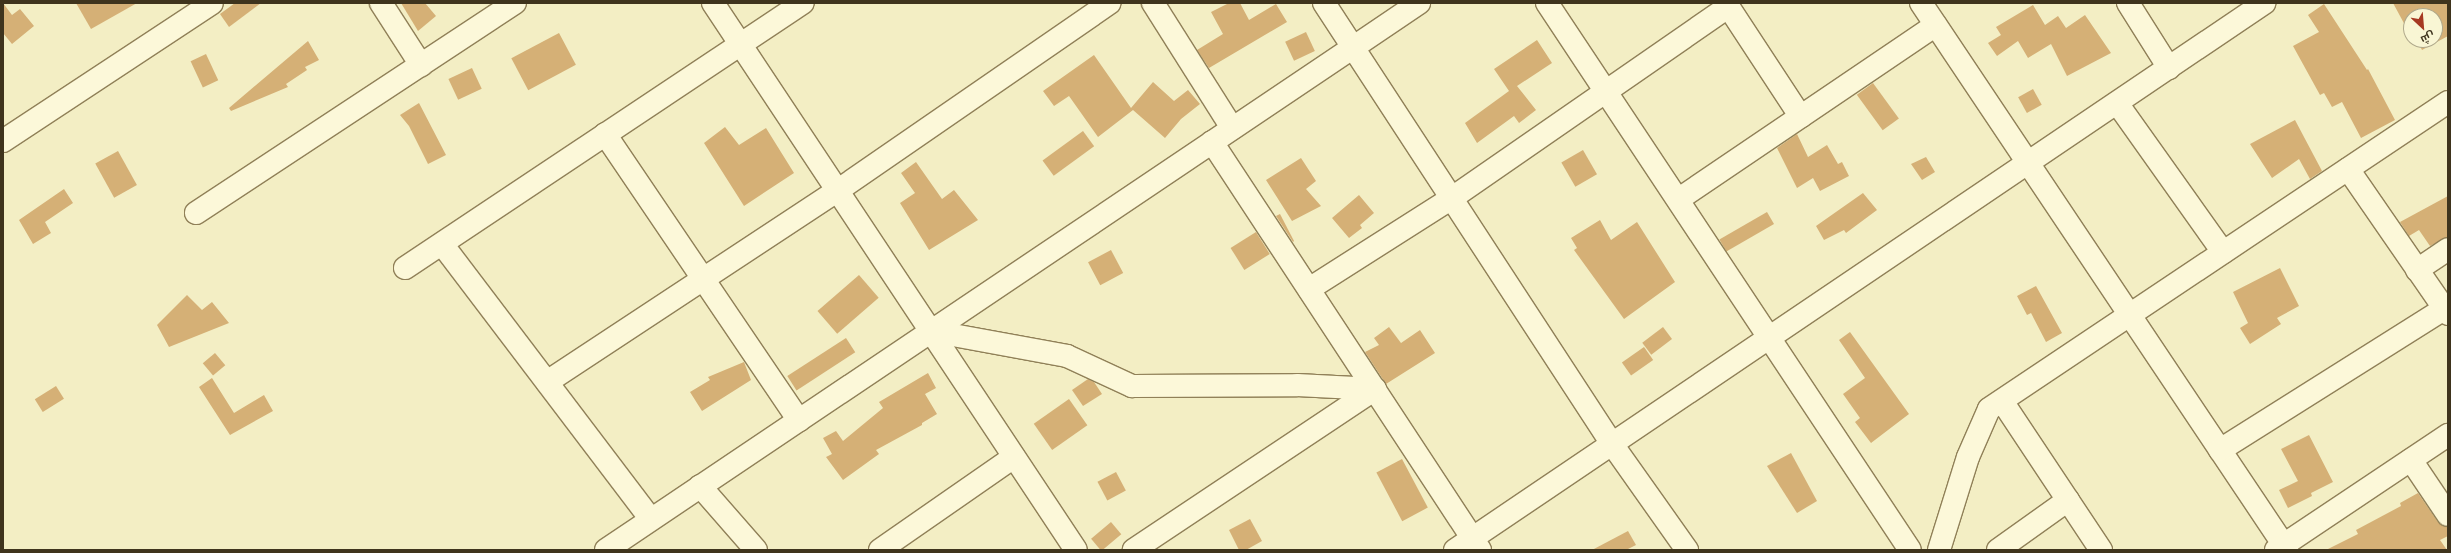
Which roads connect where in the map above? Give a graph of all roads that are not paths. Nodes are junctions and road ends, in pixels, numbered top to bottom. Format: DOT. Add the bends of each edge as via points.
graph roads {
  1 [pos="212,3"];
  2 [pos="382,3"];
  3 [pos="515,3"];
  4 [pos="713,3"];
  5 [pos="804,3"];
  6 [pos="1110,3"];
  7 [pos="1152,3"];
  8 [pos="1324,3"];
  9 [pos="1419,3"];
  10 [pos="1547,3"];
  11 [pos="1921,3"];
  12 [pos="2128,3"];
  13 [pos="2264,3"];
  14 [pos="1727,5"];
  15 [pos="1936,25"];
  16 [pos="740,44"];
  17 [pos="1353,47"];
  18 [pos="421,65"];
  19 [pos="2169,68"];
  20 [pos="1606,91"];
  21 [pos="2448,102"];
  22 [pos="2117,103"];
  23 [pos="1801,117"];
  24 [pos="1232,128"];
  25 [pos="605,134"];
  26 [pos="3,141"];
  27 [pos="1212,142"];
  28 [pos="2027,163"];
  29 [pos="2348,169"];
  30 [pos="837,191"];
  31 [pos="1452,198"];
  32 [pos="1679,199"];
  33 [pos="196,213"];
  34 [pos="442,244"];
  35 [pos="2448,249"];
  36 [pos="2223,252"];
  37 [pos="405,268"];
  38 [pos="2418,270"];
  39 [pos="704,279"];
  40 [pos="1309,289"];
  41 [pos="2446,312"];
  42 [pos="2129,315"];
  43 [pos="931,331"];
  44 [pos="1771,337"];
  45 [pos="548,382"];
  46 [pos="1375,389"];
  47 [pos="2002,401"];
  48 [pos="799,420"];
  49 [pos="2448,435"];
  50 [pos="1612,444"];
  51 [pos="2220,450"];
  52 [pos="1014,457"];
  53 [pos="2411,460"];
  54 [pos="700,486"];
  55 [pos="2068,500"];
  56 [pos="2448,515"];
  57 [pos="651,519"];
  58 [pos="1469,546"];
  59 [pos="2282,548"];
  60 [pos="606,550"];
  61 [pos="756,550"];
  62 [pos="880,550"];
  63 [pos="1076,550"];
  64 [pos="1134,550"];
  65 [pos="1687,550"];
  66 [pos="1910,550"];
  67 [pos="1939,550"];
  68 [pos="1998,550"];
  69 [pos="2101,550"];
  1 -- 26 [label="street"];
  2 -- 18 [label="street"];
  3 -- 18 [label="street"];
  4 -- 16 [label="street"];
  5 -- 16 [label="street"];
  6 -- 30 [label="street"];
  7 -- 24 [label="street"];
  8 -- 17 [label="street"];
  9 -- 17 [label="street"];
  10 -- 20 [label="street"];
  11 -- 15 [label="street"];
  12 -- 19 [label="street"];
  13 -- 19 [label="street"];
  14 -- 20 [label="street"];
  14 -- 23 [label="street"];
  15 -- 23 [label="street"];
  15 -- 28 [label="street"];
  16 -- 25 [label="street"];
  16 -- 30 [label="street"];
  17 -- 24 [label="street"];
  17 -- 31 [label="street"];
  18 -- 33 [label="street"];
  19 -- 22 [label="street"];
  20 -- 31 [label="street"];
  20 -- 32 [label="street"];
  21 -- 29 [label="street"];
  22 -- 28 [label="street"];
  22 -- 36 [label="street"];
  23 -- 32 [label="street"];
  24 -- 27 [label="street"];
  25 -- 34 [label="street"];
  25 -- 39 [label="street"];
  27 -- 40 [label="street"];
  27 -- 43 [label="street"];
  28 -- 42 [label="street"];
  28 -- 44 [label="street"];
  29 -- 36 [label="street"];
  29 -- 38 [label="street"];
  30 -- 39 [label="street"];
  30 -- 43 [label="street"];
  31 -- 40 [label="street"];
  31 -- 50 [label="street"];
  32 -- 44 [label="street"];
  34 -- 37 [label="street"];
  34 -- 45 [label="street"];
  35 -- 38 [label="street"];
  36 -- 42 [label="street"];
  38 -- 41 [label="street"];
  39 -- 45 [label="street"];
  39 -- 48 [label="street"];
  40 -- 46 [label="street"];
  41 -- 51 [label="street"];
  42 -- 47 [label="street"];
  42 -- 51 [label="street"];
  43 -- 46 [label="street" via="1067,356 1132,386 1297,385"];
  43 -- 48 [label="street"];
  43 -- 52 [label="street"];
  44 -- 50 [label="street"];
  44 -- 66 [label="street"];
  45 -- 57 [label="street"];
  46 -- 58 [label="street"];
  46 -- 64 [label="street"];
  47 -- 55 [label="street"];
  47 -- 67 [label="street" via="1989,409 1968,457"];
  48 -- 54 [label="street"];
  49 -- 53 [label="street"];
  50 -- 58 [label="street"];
  50 -- 65 [label="street"];
  51 -- 59 [label="street"];
  52 -- 62 [label="street"];
  52 -- 63 [label="street"];
  53 -- 56 [label="street"];
  53 -- 59 [label="street"];
  54 -- 57 [label="street"];
  54 -- 61 [label="street"];
  55 -- 68 [label="street"];
  55 -- 69 [label="street"];
  57 -- 60 [label="street"];
}
